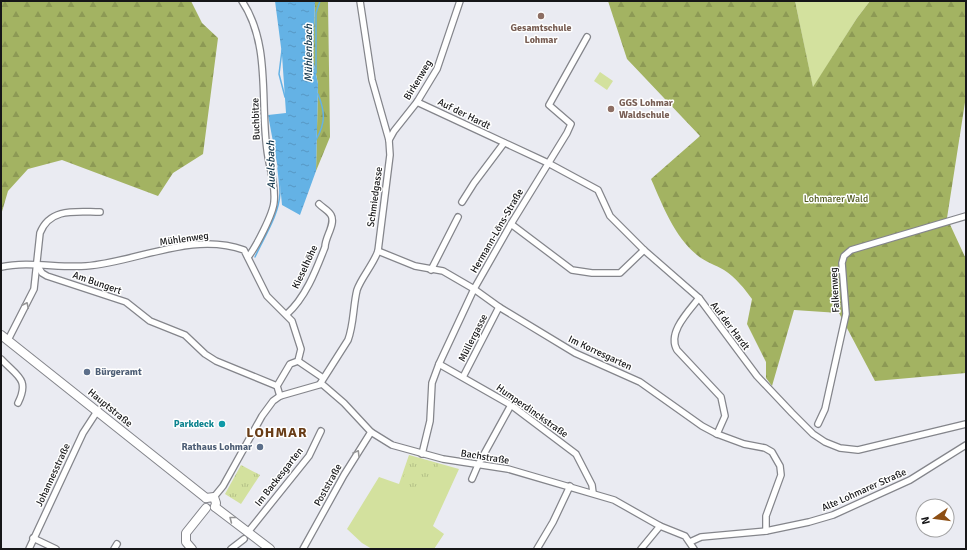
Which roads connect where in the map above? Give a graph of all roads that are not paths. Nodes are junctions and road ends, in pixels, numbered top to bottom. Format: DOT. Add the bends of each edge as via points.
graph roads {
  1 [pos="242,1"];
  2 [pos="360,1"];
  3 [pos="460,1"];
  4 [pos="587,37"];
  5 [pos="417,102"];
  6 [pos="389,140"];
  7 [pos="504,143"];
  8 [pos="548,164"];
  9 [pos="462,202"];
  10 [pos="319,204"];
  11 [pos="100,212"];
  12 [pos="966,216"];
  13 [pos="458,217"];
  14 [pos="511,224"];
  15 [pos="644,250"];
  16 [pos="378,251"];
  17 [pos="248,257"];
  18 [pos="37,265"];
  19 [pos="1,267"];
  20 [pos="431,270"];
  21 [pos="474,289"];
  22 [pos="699,298"];
  23 [pos="499,307"];
  24 [pos="287,314"];
  25 [pos="4,337"];
  26 [pos="1,359"];
  27 [pos="298,361"];
  28 [pos="439,364"];
  29 [pos="463,377"];
  30 [pos="323,378"];
  31 [pos="320,384"];
  32 [pos="277,386"];
  33 [pos="280,396"];
  34 [pos="18,403"];
  35 [pos="511,405"];
  36 [pos="98,410"];
  37 [pos="818,424"];
  38 [pos="966,424"];
  39 [pos="321,431"];
  40 [pos="371,432"];
  41 [pos="717,434"];
  42 [pos="966,445"];
  43 [pos="422,454"];
  44 [pos="478,465"];
  45 [pos="472,479"];
  46 [pos="570,486"];
  47 [pos="592,493"];
  48 [pos="210,498"];
  49 [pos="215,507"];
  50 [pos="206,508"];
  51 [pos="660,526"];
  52 [pos="766,531"];
  53 [pos="246,536"];
  54 [pos="33,538"];
  55 [pos="690,542"];
  56 [pos="29,549"];
  57 [pos="56,549"];
  58 [pos="192,549"];
  59 [pos="231,549"];
  60 [pos="270,549"];
  61 [pos="303,549"];
  62 [pos="537,549"];
  63 [pos="641,549"];
  64 [pos="694,549"];
  1 -- 17 [label="street, Buchbitze" via="256,30 262,66 266,150 274,182 274,203"];
  2 -- 6 [label="street, Schmiedgasse" via="372,80"];
  3 -- 5 [label="street, Birkenweg" via="437,69"];
  4 -- 8 [label="street, Hermann-Löns-Straße" via="550,105 571,124"];
  5 -- 6 [label="street, Birkenweg"];
  5 -- 7 [label="street, Auf der Hardt"];
  6 -- 16 [label="street, Schmiedgasse" via="390,155"];
  7 -- 8 [label="street, Auf der Hardt"];
  7 -- 9 [label="street"];
  8 -- 14 [label="street, Hermann-Löns-Straße"];
  8 -- 15 [label="street, Auf der Hardt" via="598,190 610,216"];
  10 -- 24 [label="street, Kieselhöhe" via="331,215 333,221 325,240 326,247 306,290 296,306"];
  11 -- 18 [label="street" via="63,213 48,219 40,233"];
  12 -- 37 [label="street, Falkenweg" via="851,250 844,256 842,263 846,314 825,410"];
  13 -- 20 [label="street"];
  14 -- 15 [label="street" via="572,270 620,273"];
  14 -- 21 [label="street, Hermann-Löns-Straße"];
  15 -- 22 [label="street, Auf der Hardt"];
  16 -- 20 [label="street, Im Korresgarten"];
  16 -- 30 [label="street, Schmiedgasse" via="374,263 358,287 348,340"];
  17 -- 18 [label="street, Mühlenweg" via="244,250 211,244 178,247 86,266"];
  17 -- 24 [label="street, Mühlenweg" via="267,296"];
  18 -- 19 [label="street, Mühlenweg"];
  25 -- 18 [label="street, one-way" via="34,289"];
  18 -- 32 [label="street, Am Bungert" via="46,276 126,302 150,321 184,335 216,361"];
  20 -- 21 [label="street, Im Korresgarten" via="443,271"];
  21 -- 23 [label="street, Im Korresgarten"];
  21 -- 28 [label="street, Hermann-Löns-Straße"];
  22 -- 38 [label="street, Auf der Hardt" via="757,376 813,434 825,442 840,448 858,450"];
  22 -- 41 [label="street" via="682,321 673,337 673,344 721,397 725,416"];
  23 -- 29 [label="street, Müllergasse"];
  23 -- 41 [label="street, Im Korresgarten" via="575,354 640,382"];
  24 -- 27 [label="street, Mühlenweg" via="298,335 301,349"];
  25 -- 36 [label="main road, Hauptstraße"];
  26 -- 34 [label="street" via="22,380 24,388"];
  27 -- 30 [label="street"];
  27 -- 32 [label="street" via="290,364"];
  28 -- 29 [label="street, Humperdinckstraße"];
  28 -- 43 [label="street, Hermann-Löns-Straße" via="432,383 430,421"];
  29 -- 35 [label="street, Humperdinckstraße"];
  30 -- 31 [label="street, Schmiedgasse"];
  31 -- 33 [label="street"];
  31 -- 40 [label="street, Bachstraße" via="344,403"];
  32 -- 33 [label="street"];
  33 -- 48 [label="street" via="269,406 223,486"];
  35 -- 44 [label="street"];
  35 -- 47 [label="street, Humperdinckstraße" via="576,454 592,485"];
  36 -- 48 [label="main road, Hauptstraße"];
  36 -- 54 [label="street, Johannesstraße" via="83,433"];
  39 -- 53 [label="street, Im Backesgarten" via="309,456"];
  40 -- 43 [label="street, Bachstraße" via="392,445"];
  61 -- 40 [label="street, Poststraße, one-way"];
  41 -- 52 [label="street, Im Korresgarten" via="764,448 777,458 780,475 766,516"];
  42 -- 52 [label="street, Alte Lohmarer Straße" via="910,480 833,515"];
  43 -- 44 [label="street, Bachstraße"];
  44 -- 45 [label="street"];
  44 -- 46 [label="street, Bachstraße"];
  46 -- 47 [label="street, Bachstraße"];
  46 -- 62 [label="street"];
  47 -- 51 [label="street, Bachstraße" via="622,503"];
  48 -- 49 [label="main road" via="216,503"];
  48 -- 50 [label="main road" via="204,504"];
  49 -- 50 [label="main road"];
  53 -- 49 [label="main road, one-way"];
  50 -- 58 [label="main road" via="186,536 186,542"];
  51 -- 55 [label="street, Bachstraße" via="678,532"];
  51 -- 63 [label="street"];
  52 -- 55 [label="street, Alte Lohmarer Straße" via="701,537"];
  53 -- 59 [label="street, Im Backesgarten"];
  53 -- 60 [label="main road"];
  54 -- 56 [label="street, Johannesstraße"];
  54 -- 57 [label="street"];
  55 -- 64 [label="street, Bachstraße"];
}
